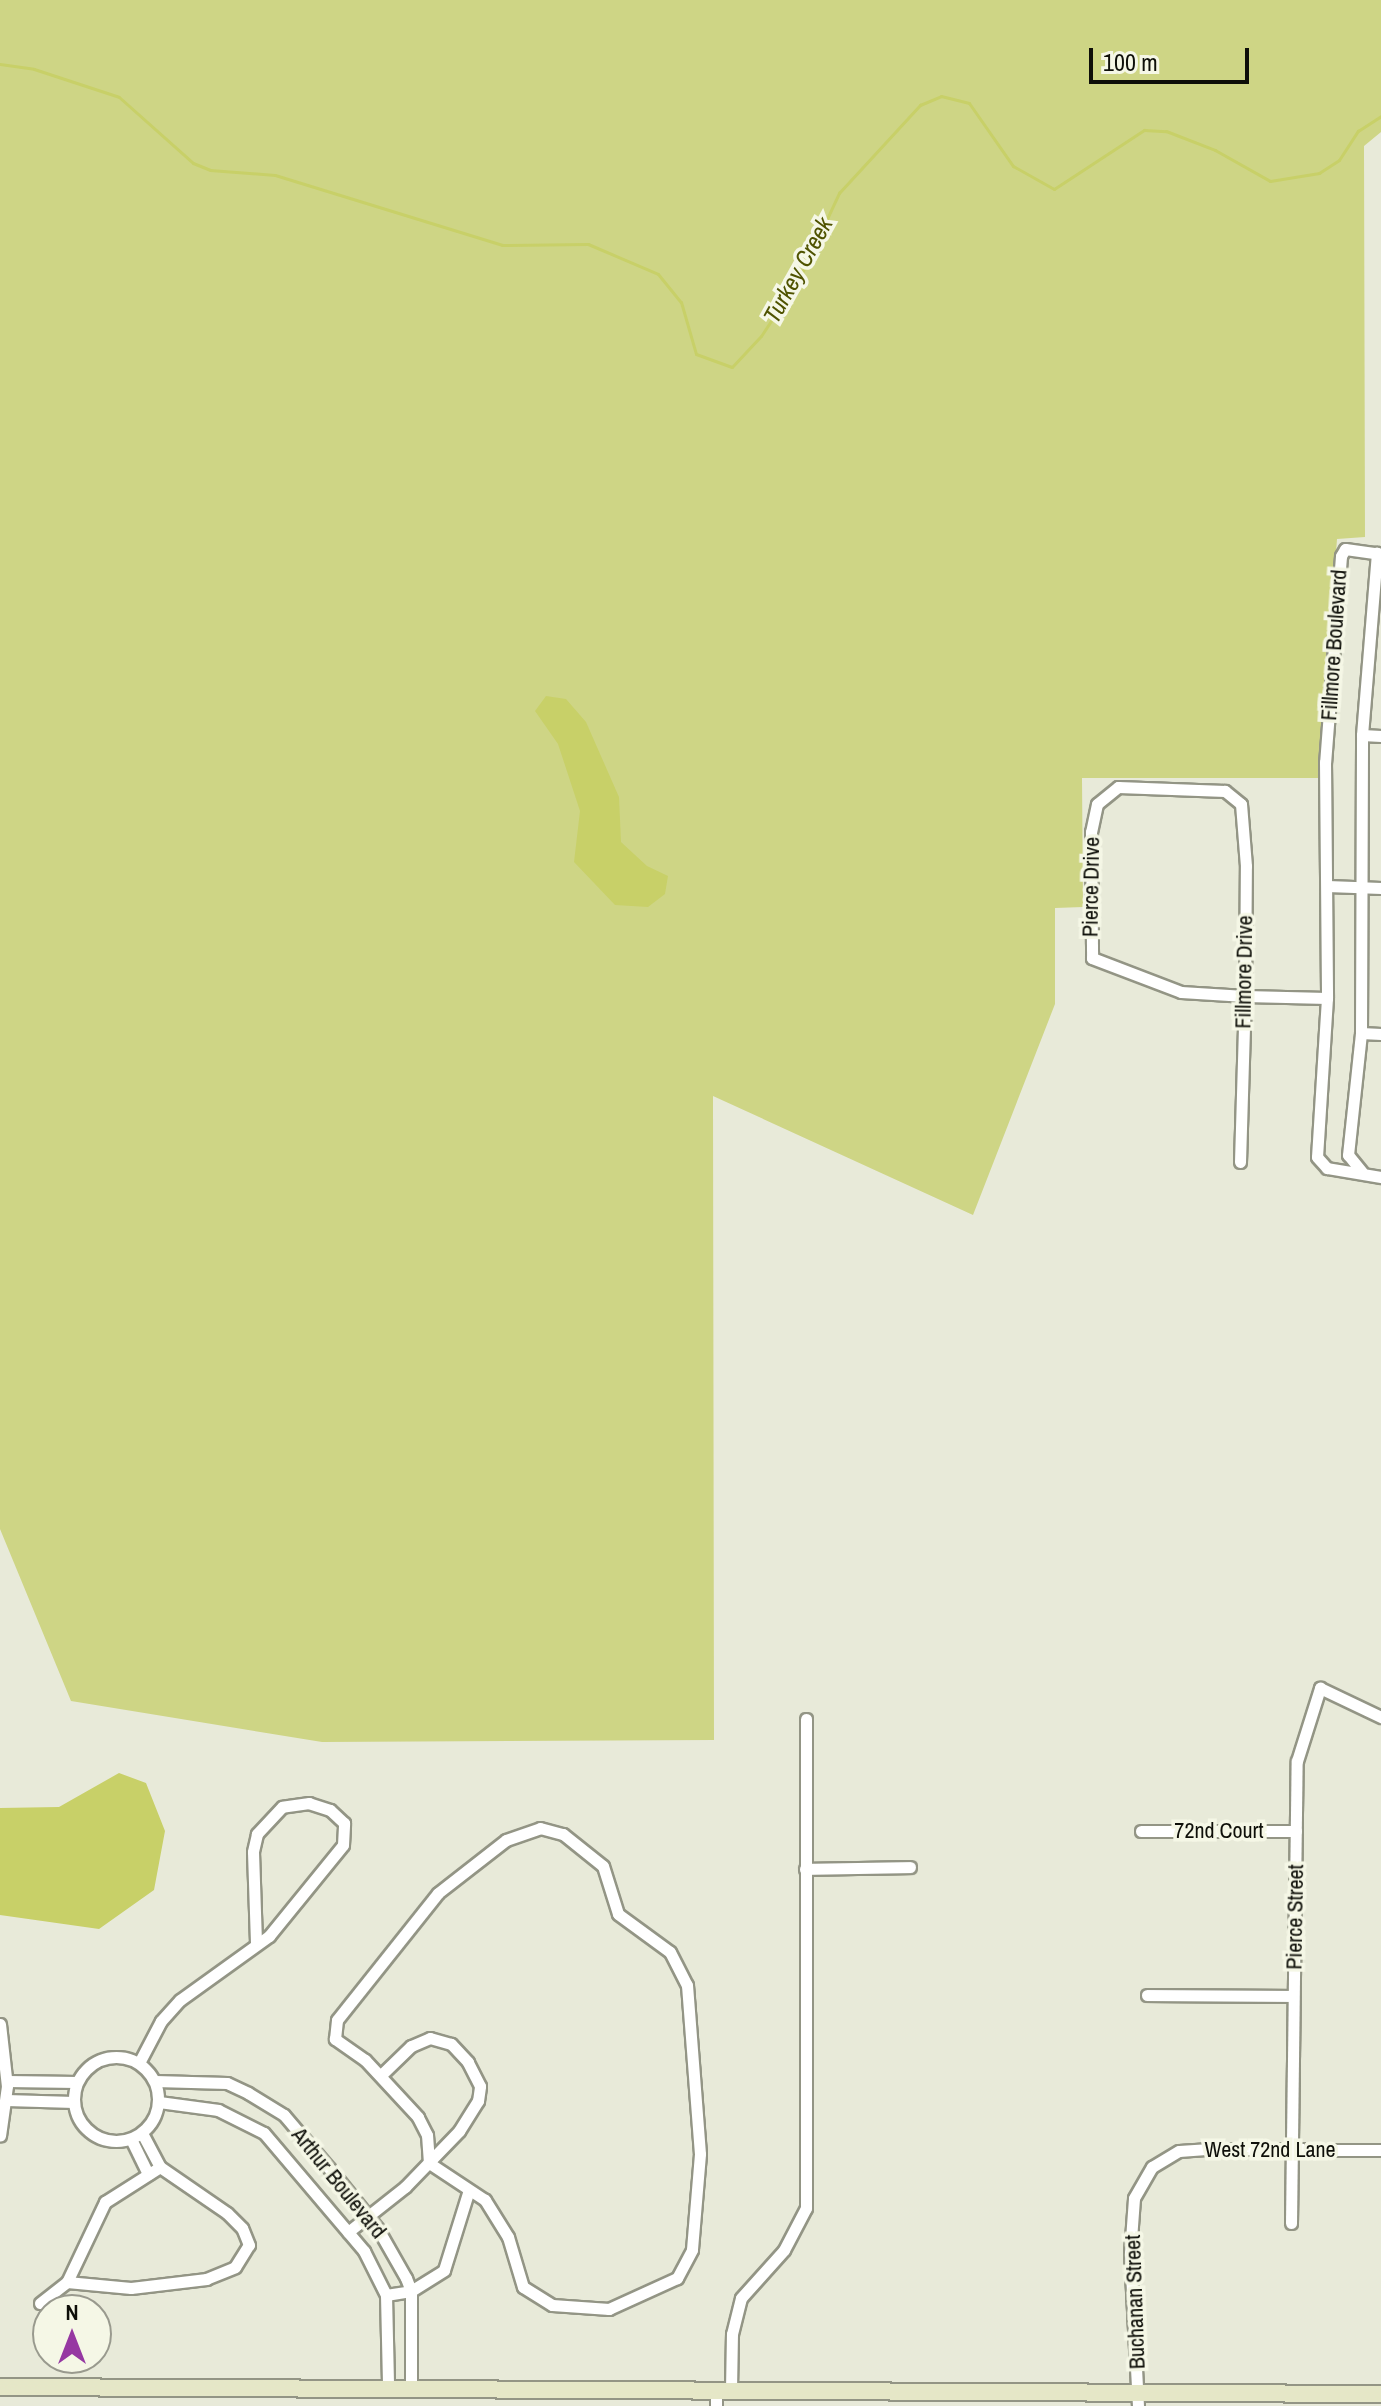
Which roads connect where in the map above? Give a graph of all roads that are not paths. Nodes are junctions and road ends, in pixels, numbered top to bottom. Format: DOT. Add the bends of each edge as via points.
graph roads {
  1 [pos="1379,553"];
  2 [pos="1362,735"];
  3 [pos="1381,736"];
  4 [pos="1225,791"];
  5 [pos="1327,886"];
  6 [pos="1362,886"];
  7 [pos="1381,888"];
  8 [pos="1245,996"];
  9 [pos="1327,998"];
  10 [pos="1361,1033"];
  11 [pos="1381,1034"];
  12 [pos="1240,1162"];
  13 [pos="1362,1172"];
  14 [pos="1381,1177"];
  15 [pos="1381,1717"];
  16 [pos="806,1719"];
  17 [pos="1141,1831"];
  18 [pos="1296,1831"];
  19 [pos="910,1867"];
  20 [pos="805,1869"];
  21 [pos="256,1944"];
  22 [pos="1147,1995"];
  23 [pos="1293,1996"];
  24 [pos="0,2024"];
  25 [pos="139,2063"];
  26 [pos="381,2075"];
  27 [pos="7,2081"];
  28 [pos="155,2081"];
  29 [pos="77,2082"];
  30 [pos="6,2100"];
  31 [pos="74,2102"];
  32 [pos="159,2102"];
  33 [pos="0,2136"];
  34 [pos="137,2136"];
  35 [pos="1293,2149"];
  36 [pos="1381,2150"];
  37 [pos="429,2163"];
  38 [pos="160,2167"];
  39 [pos="148,2174"];
  40 [pos="468,2193"];
  41 [pos="1134,2198"];
  42 [pos="368,2216"];
  43 [pos="1291,2223"];
  44 [pos="348,2232"];
  45 [pos="67,2282"];
  46 [pos="411,2291"];
  47 [pos="52,2294"];
  48 [pos="386,2295"];
  49 [pos="388,2386"];
  50 [pos="0,2387"];
  51 [pos="411,2387"];
  52 [pos="1381,2394"];
  53 [pos="721,2395"];
  54 [pos="1138,2398"];
  1 -- 2 [label="street, Fillmore Boulevard"];
  1 -- 5 [label="street, Fillmore Boulevard" via="1345,549 1341,556 1325,762"];
  2 -- 3 [label="street"];
  2 -- 6 [label="street, Fillmore Boulevard"];
  4 -- 8 [label="street, Fillmore Drive" via="1241,804 1246,822"];
  4 -- 8 [label="street, Pierce Drive" via="1118,787 1097,804 1091,832 1089,944 1092,958 1181,992"];
  5 -- 6 [label="street"];
  5 -- 9 [label="street, Fillmore Boulevard"];
  6 -- 7 [label="street"];
  6 -- 10 [label="street, Fillmore Boulevard"];
  8 -- 9 [label="street, Pierce Drive"];
  8 -- 12 [label="street, Fillmore Drive"];
  9 -- 13 [label="street, Fillmore Boulevard" via="1317,1157 1327,1168"];
  10 -- 11 [label="street"];
  10 -- 13 [label="street, Fillmore Boulevard" via="1348,1155"];
  13 -- 14 [label="street"];
  15 -- 18 [label="street, Pierce Street" via="1320,1688 1297,1761"];
  16 -- 20 [label="street"];
  17 -- 18 [label="street, 72nd Court"];
  18 -- 23 [label="street, Pierce Street"];
  19 -- 20 [label="street"];
  20 -- 53 [label="street" via="806,2208 784,2250 741,2298"];
  21 -- 21 [label="street" via="269,1936 343,1845 344,1823 330,1810 309,1803 282,1807 257,1834"];
  21 -- 25 [label="street" via="180,2000 161,2021"];
  22 -- 23 [label="street"];
  23 -- 35 [label="street, Pierce Street"];
  24 -- 27 [label="street"];
  25 -- 28 [label="street"];
  25 -- 29 [label="street" via="120,2056 103,2058"];
  26 -- 37 [label="street" via="418,2117 427,2135"];
  26 -- 37 [label="street" via="411,2046 430,2038 451,2044 468,2062 480,2086 478,2101"];
  26 -- 40 [label="street" via="335,2039 337,2020 438,1893 506,1840 540,1828 584,1848 603,1866 618,1914 670,1952 687,1985 700,2154 692,2250 677,2278 609,2309 552,2305 523,2287 508,2237 485,2200"];
  27 -- 29 [label="street"];
  27 -- 30 [label="street"];
  28 -- 32 [label="street"];
  28 -- 42 [label="street, Arthur Boulevard" via="227,2083 284,2115"];
  29 -- 31 [label="street"];
  30 -- 31 [label="street"];
  30 -- 33 [label="street"];
  31 -- 34 [label="street" via="93,2135 108,2141"];
  32 -- 34 [label="street"];
  32 -- 44 [label="street, Arthur Boulevard" via="218,2110 264,2133"];
  34 -- 38 [label="street"];
  34 -- 39 [label="street"];
  35 -- 36 [label="street, West 72nd Lane"];
  35 -- 41 [label="street, West 72nd Lane" via="1179,2151 1152,2167"];
  35 -- 43 [label="street, Pierce Street"];
  37 -- 40 [label="street"];
  37 -- 42 [label="street"];
  38 -- 39 [label="street"];
  38 -- 45 [label="street" via="242,2228 249,2245 235,2267 171,2285 105,2288"];
  39 -- 45 [label="street" via="105,2202"];
  40 -- 46 [label="street" via="444,2270"];
  41 -- 54 [label="street, Buchanan Street" via="1130,2253"];
  42 -- 44 [label="street"];
  42 -- 46 [label="street, Arthur Boulevard" via="394,2253"];
  44 -- 48 [label="street, Arthur Boulevard" via="376,2269"];
  45 -- 47 [label="street"];
  46 -- 48 [label="street"];
  46 -- 51 [label="street, Arthur Boulevard"];
  48 -- 49 [label="street, Arthur Boulevard"];
  49 -- 50 [label="street"];
  49 -- 51 [label="street"];
  51 -- 53 [label="street"];
  52 -- 54 [label="street"];
  53 -- 54 [label="street"];
}
